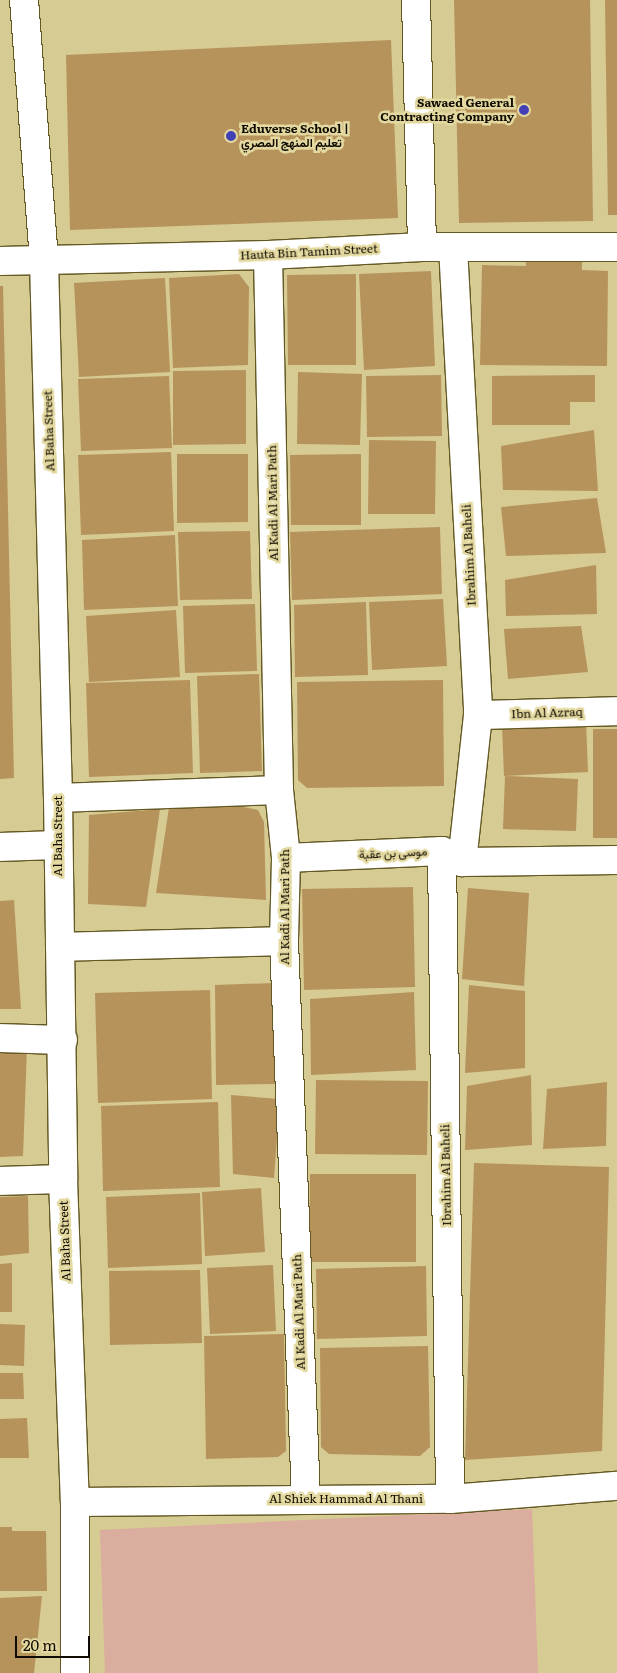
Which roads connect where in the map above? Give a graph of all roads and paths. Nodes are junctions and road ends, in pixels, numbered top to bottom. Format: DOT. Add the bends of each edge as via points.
graph roads {
  1 [pos="24,0"];
  2 [pos="416,0"];
  3 [pos="422,247"];
  4 [pos="453,247"];
  5 [pos="617,247"];
  6 [pos="268,255"];
  7 [pos="44,260"];
  8 [pos="0,261"];
  9 [pos="617,710"];
  10 [pos="478,715"];
  11 [pos="279,790"];
  12 [pos="58,798"];
  13 [pos="57,845"];
  14 [pos="0,847"];
  15 [pos="452,856"];
  16 [pos="286,858"];
  17 [pos="617,860"];
  18 [pos="284,941"];
  19 [pos="60,947"];
  20 [pos="0,1038"];
  21 [pos="63,1040"];
  22 [pos="63,1179"];
  23 [pos="0,1181"];
  24 [pos="617,1486"];
  25 [pos="306,1499"];
  26 [pos="450,1499"];
  27 [pos="75,1502"];
  28 [pos="75,1673"];
  1 -- 7 [label="street, Al Baha Street"];
  2 -- 3 [label="street"];
  3 -- 4 [label="street, Hauta Bin Tamim Street"];
  3 -- 6 [label="street, Hauta Bin Tamim Street"];
  4 -- 5 [label="street, Hauta Bin Tamim Street"];
  4 -- 10 [label="street, Ibrahim Al Baheli"];
  6 -- 7 [label="street, Hauta Bin Tamim Street"];
  6 -- 11 [label="street, Al Kadi Al Mari Path"];
  7 -- 8 [label="street, Hauta Bin Tamim Street"];
  7 -- 12 [label="street, Al Baha Street"];
  9 -- 10 [label="street, Ibn Al Azraq"];
  10 -- 15 [label="street, Ibrahim Al Baheli"];
  11 -- 12 [label="street"];
  11 -- 16 [label="street, Al Kadi Al Mari Path"];
  12 -- 13 [label="street, Al Baha Street"];
  13 -- 14 [label="street"];
  13 -- 19 [label="street, Al Baha Street"];
  15 -- 16 [label="street, موسى بن عقبة"];
  15 -- 17 [label="street, موسى بن عقبة"];
  15 -- 26 [label="street, Ibrahim Al Baheli"];
  16 -- 18 [label="street, Al Kadi Al Mari Path"];
  18 -- 19 [label="street"];
  18 -- 25 [label="street, Al Kadi Al Mari Path"];
  19 -- 21 [label="street, Al Baha Street"];
  20 -- 21 [label="street"];
  21 -- 22 [label="street, Al Baha Street"];
  22 -- 23 [label="street"];
  22 -- 27 [label="street, Al Baha Street"];
  24 -- 26 [label="street, Al Shiek Hammad Al Thani"];
  25 -- 26 [label="street, Al Shiek Hammad Al Thani"];
  25 -- 27 [label="street, Al Shiek Hammad Al Thani"];
  27 -- 28 [label="street, Al Baha Street"];
}
